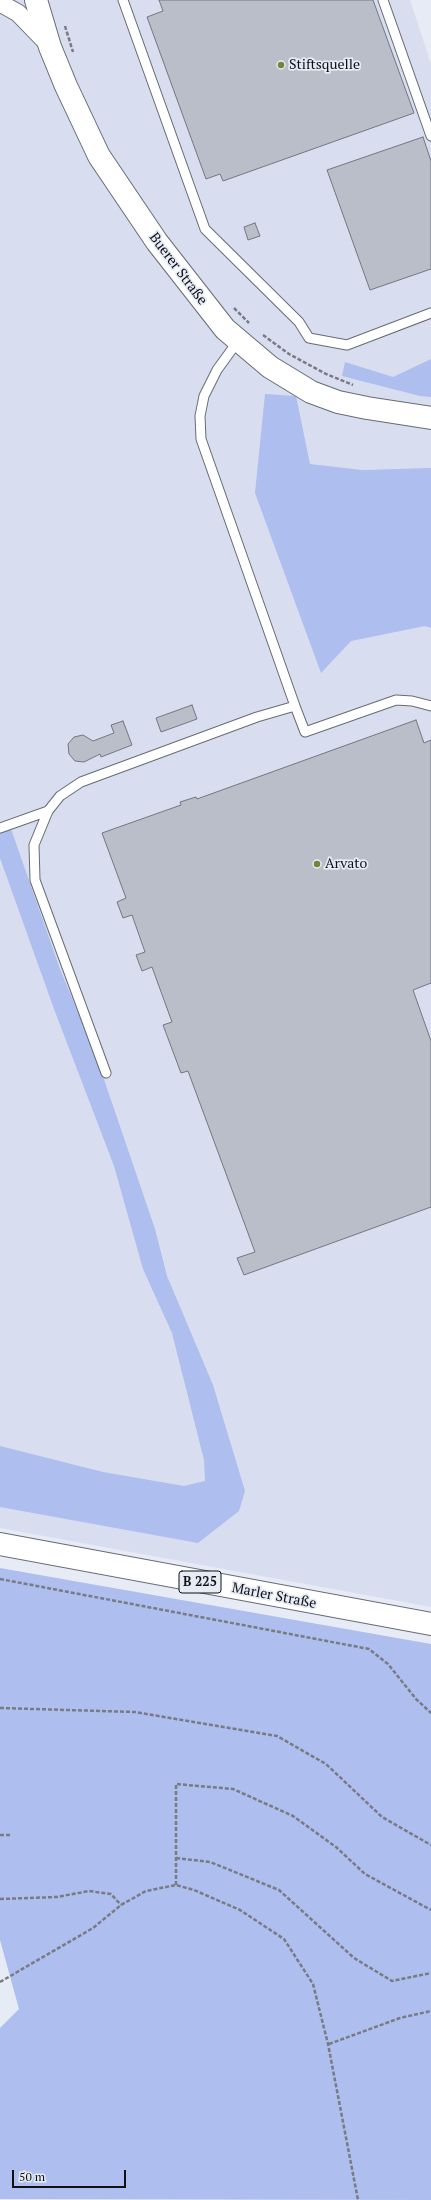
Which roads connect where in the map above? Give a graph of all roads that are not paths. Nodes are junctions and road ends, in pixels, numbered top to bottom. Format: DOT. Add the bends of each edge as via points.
graph roads {
  1 [pos="36,0"];
  2 [pos="123,0"];
  3 [pos="383,0"];
  4 [pos="0,3"];
  5 [pos="50,47"];
  6 [pos="431,136"];
  7 [pos="431,313"];
  8 [pos="238,341"];
  9 [pos="431,418"];
  10 [pos="295,706"];
  11 [pos="431,706"];
  12 [pos="48,811"];
  13 [pos="0,828"];
  14 [pos="106,1073"];
  15 [pos="0,1544"];
  16 [pos="431,1624"];
  1 -- 5 [label="street, Buerer Straße"];
  2 -- 7 [label="lane" via="205,229 299,322 309,338 347,345"];
  3 -- 6 [label="lane"];
  4 -- 5 [label="street" via="18,13"];
  5 -- 8 [label="street, Buerer Straße" via="83,125 117,185 192,289"];
  8 -- 9 [label="street, Buerer Straße" via="270,367 311,392 338,402"];
  8 -- 10 [label="lane" via="210,381 204,396 200,416 201,439"];
  10 -- 11 [label="lane" via="305,732 396,700 412,700"];
  10 -- 12 [label="lane" via="257,717 81,782 60,796"];
  12 -- 13 [label="lane"];
  12 -- 14 [label="lane" via="34,845 35,880"];
  15 -- 16 [label="street, Marler Straße / B 225"];
}
